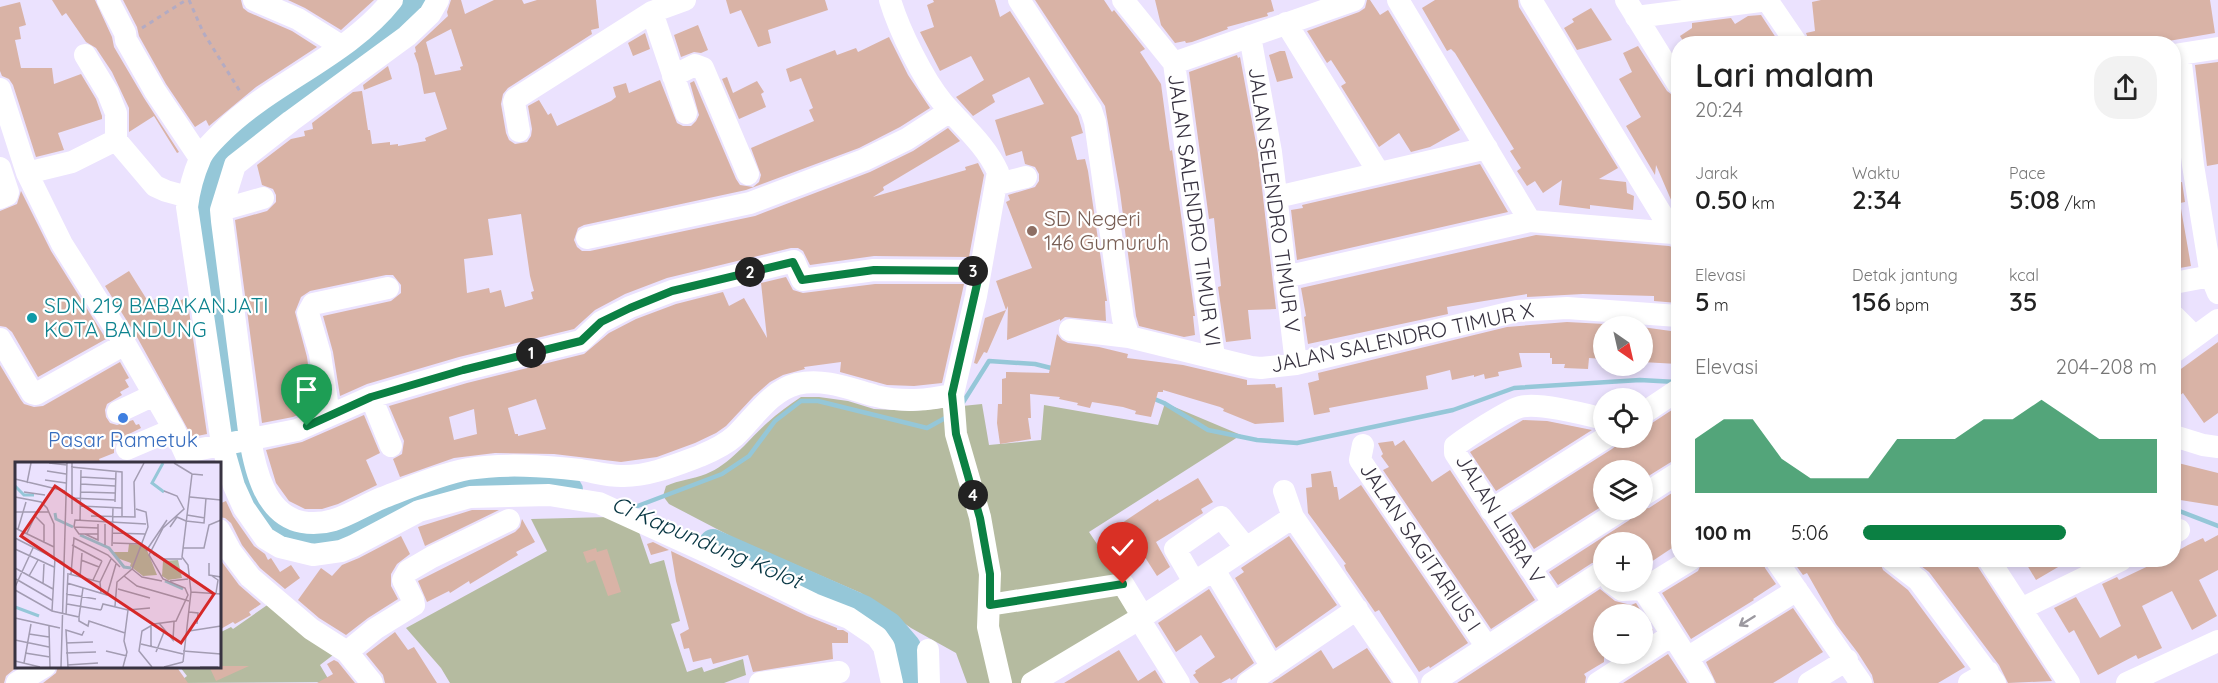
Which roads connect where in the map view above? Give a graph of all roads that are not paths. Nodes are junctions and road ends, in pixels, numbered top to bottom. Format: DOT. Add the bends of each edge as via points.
graph roads {
  1 [pos="108,0"];
  2 [pos="254,0"];
  3 [pos="392,0"];
  4 [pos="438,0"];
  5 [pos="685,0"];
  6 [pos="890,0"];
  7 [pos="1019,0"];
  8 [pos="1123,0"];
  9 [pos="1354,0"];
  10 [pos="1398,0"];
  11 [pos="1531,0"];
  12 [pos="1759,0"];
  13 [pos="1631,8"];
  14 [pos="652,12"];
  15 [pos="1287,23"];
  16 [pos="1250,36"];
  17 [pos="1790,36"];
  18 [pos="341,46"];
  19 [pos="2218,48"];
  20 [pos="2181,54"];
  21 [pos="85,55"];
  22 [pos="1174,63"];
  23 [pos="1671,73"];
  24 [pos="673,76"];
  25 [pos="1,95"];
  26 [pos="951,111"];
  27 [pos="686,113"];
  28 [pos="519,131"];
  29 [pos="2181,134"];
  30 [pos="116,140"];
  31 [pos="1487,148"];
  32 [pos="9,149"];
  33 [pos="200,158"];
  34 [pos="2183,166"];
  35 [pos="0,168"];
  36 [pos="27,173"];
  37 [pos="1379,173"];
  38 [pos="748,174"];
  39 [pos="1026,177"];
  40 [pos="998,184"];
  41 [pos="188,197"];
  42 [pos="1277,197"];
  43 [pos="0,198"];
  44 [pos="263,198"];
  45 [pos="221,210"];
  46 [pos="1530,221"];
  47 [pos="1671,227"];
  48 [pos="1671,235"];
  49 [pos="587,238"];
  50 [pos="980,271"];
  51 [pos="1285,277"];
  52 [pos="2181,283"];
  53 [pos="2215,285"];
  54 [pos="388,288"];
  55 [pos="1671,315"];
  56 [pos="2218,320"];
  57 [pos="2181,323"];
  58 [pos="1070,330"];
  59 [pos="2194,336"];
  60 [pos="1129,337"];
  61 [pos="0,339"];
  62 [pos="125,344"];
  63 [pos="2181,346"];
  64 [pos="1214,357"];
  65 [pos="1296,364"];
  66 [pos="154,395"];
  67 [pos="1671,395"];
  68 [pos="371,397"];
  69 [pos="953,398"];
  70 [pos="1653,407"];
  71 [pos="118,412"];
  72 [pos="328,415"];
  73 [pos="1593,417"];
  74 [pos="174,429"];
  75 [pos="2181,438"];
  76 [pos="236,442"];
  77 [pos="1363,445"];
  78 [pos="391,446"];
  79 [pos="1593,446"];
  80 [pos="2218,447"];
  81 [pos="127,449"];
  82 [pos="188,458"];
  83 [pos="1671,477"];
  84 [pos="1653,489"];
  85 [pos="1284,491"];
  86 [pos="1491,510"];
  87 [pos="1293,517"];
  88 [pos="509,520"];
  89 [pos="1605,520"];
  90 [pos="220,534"];
  91 [pos="1246,548"];
  92 [pos="225,556"];
  93 [pos="1679,567"];
  94 [pos="1781,567"];
  95 [pos="1901,567"];
  96 [pos="1994,567"];
  97 [pos="2107,567"];
  98 [pos="1530,568"];
  99 [pos="1214,570"];
  100 [pos="1593,578"];
  101 [pos="1194,582"];
  102 [pos="1653,583"];
  103 [pos="1797,590"];
  104 [pos="1645,592"];
  105 [pos="1554,604"];
  106 [pos="990,605"];
  107 [pos="1357,609"];
  108 [pos="2021,609"];
  109 [pos="1141,618"];
  110 [pos="1672,635"];
  111 [pos="2218,641"];
  112 [pos="1487,647"];
  113 [pos="928,650"];
  114 [pos="347,652"];
  115 [pos="1687,658"];
  116 [pos="1846,660"];
  117 [pos="1272,667"];
  118 [pos="42,668"];
  119 [pos="839,672"];
  120 [pos="1984,679"];
  121 [pos="17,683"];
  122 [pos="372,683"];
  123 [pos="760,683"];
  124 [pos="892,683"];
  125 [pos="929,683"];
  126 [pos="1001,683"];
  127 [pos="1032,683"];
  128 [pos="1179,683"];
  129 [pos="1248,683"];
  130 [pos="1407,683"];
  131 [pos="1432,683"];
  132 [pos="1599,683"];
  133 [pos="1702,683"];
  134 [pos="1809,683"];
  135 [pos="1861,683"];
  136 [pos="2069,683"];
  137 [pos="2127,683"];
  1 -- 33 [label="street" via="155,91"];
  2 -- 18 [label="street" via="298,19"];
  3 -- 18 [label="street"];
  4 -- 45 [label="street" via="430,14 407,36 235,165"];
  5 -- 14 [label="street"];
  6 -- 26 [label="street" via="916,59"];
  7 -- 60 [label="street" via="1095,122 1123,320"];
  8 -- 22 [label="street"];
  9 -- 15 [label="street"];
  10 -- 31 [label="street"];
  11 -- 47 [label="street"];
  12 -- 13 [label="street"];
  12 -- 17 [label="street"];
  13 -- 23 [label="street"];
  14 -- 24 [label="street"];
  14 -- 28 [label="street" via="515,99"];
  15 -- 16 [label="street"];
  15 -- 37 [label="street"];
  16 -- 22 [label="street"];
  16 -- 42 [label="street, JALAN SELENDRO TIMUR V"];
  18 -- 33 [label="street" via="251,107"];
  19 -- 20 [label="street"];
  21 -- 30 [label="street" via="116,113"];
  22 -- 64 [label="street, JALAN SALENDRO TIMUR VI"];
  24 -- 27 [label="street"];
  24 -- 38 [label="street" via="695,65 703,68"];
  25 -- 32 [label="street"];
  26 -- 40 [label="street" via="994,162"];
  26 -- 49 [label="street" via="864,160 750,203"];
  29 -- 34 [label="street"];
  30 -- 36 [label="street" via="72,162"];
  30 -- 41 [label="street" via="155,186"];
  31 -- 37 [label="street"];
  31 -- 46 [label="street"];
  32 -- 36 [label="street"];
  33 -- 41 [label="street"];
  34 -- 53 [label="street"];
  35 -- 43 [label="street" via="8,192"];
  36 -- 62 [label="street" via="62,244"];
  37 -- 42 [label="street"];
  39 -- 40 [label="street"];
  40 -- 50 [label="street"];
  41 -- 76 [label="street"];
  42 -- 51 [label="street, JALAN SELENDRO TIMUR V"];
  44 -- 45 [label="street"];
  45 -- 76 [label="street"];
  46 -- 48 [label="street"];
  46 -- 51 [label="street"];
  50 -- 68 [label="street" via="874,270 802,280 793,262 672,291 601,322 581,341"];
  50 -- 69 [label="street"];
  51 -- 65 [label="street, JALAN SELENDRO TIMUR V"];
  52 -- 53 [label="street"];
  54 -- 72 [label="street" via="309,308"];
  55 -- 65 [label="street, JALAN SALENDRO TIMUR X" via="1567,308 1517,311"];
  56 -- 59 [label="street"];
  57 -- 59 [label="street"];
  58 -- 60 [label="street, JALAN SALENDRO TIMUR X"];
  59 -- 63 [label="street"];
  60 -- 64 [label="street, JALAN SALENDRO TIMUR X"];
  61 -- 62 [label="street" via="36,394"];
  62 -- 66 [label="street"];
  64 -- 65 [label="street, JALAN SALENDRO TIMUR X" via="1261,368"];
  66 -- 71 [label="street"];
  66 -- 74 [label="street"];
  67 -- 70 [label="street"];
  68 -- 72 [label="street"];
  68 -- 78 [label="street"];
  69 -- 76 [label="street" via="900,400 816,381 795,384 754,413 721,446 640,475 512,465 469,469 380,499 348,516 316,524 292,519 273,503"];
  69 -- 106 [label="street" via="956,434 980,518 990,574"];
  72 -- 76 [label="street" via="297,430"];
  73 -- 86 [label="street, JALAN LIBRA V" via="1520,407 1455,446 1455,453"];
  74 -- 81 [label="street"];
  74 -- 82 [label="street"];
  75 -- 80 [label="street"];
  76 -- 82 [label="street"];
  76 -- 124 [label="street" via="234,486 265,538 280,547 313,555 341,550 418,511 470,497 538,495 580,499 608,507 849,618 877,637 884,647"];
  77 -- 112 [label="street, JALAN SAGITARIUS I" via="1360,460"];
  79 -- 86 [label="street"];
  83 -- 84 [label="street"];
  85 -- 87 [label="street"];
  86 -- 98 [label="street, JALAN LIBRA V"];
  87 -- 91 [label="street"];
  87 -- 107 [label="street"];
  88 -- 114 [label="street" via="408,571 403,580 414,604 375,628"];
  89 -- 98 [label="street"];
  90 -- 92 [label="street"];
  91 -- 99 [label="street"];
  91 -- 101 [label="street" via="1221,517 1175,549"];
  92 -- 114 [label="street" via="311,629"];
  93 -- 102 [label="street"];
  94 -- 103 [label="street"];
  95 -- 120 [label="street" via="1918,580"];
  96 -- 108 [label="street"];
  97 -- 108 [label="street"];
  98 -- 105 [label="street, JALAN LIBRA V"];
  99 -- 101 [label="street"];
  99 -- 117 [label="street"];
  100 -- 105 [label="street"];
  101 -- 109 [label="street"];
  103 -- 115 [label="street, one-way"];
  103 -- 116 [label="street"];
  104 -- 110 [label="street"];
  105 -- 112 [label="street"];
  106 -- 109 [label="street" via="1123,584"];
  106 -- 126 [label="street" via="988,627"];
  107 -- 117 [label="street"];
  107 -- 130 [label="street"];
  108 -- 136 [label="street"];
  109 -- 127 [label="street"];
  109 -- 128 [label="street"];
  110 -- 115 [label="street"];
  110 -- 132 [label="street"];
  111 -- 137 [label="street"];
  112 -- 131 [label="street"];
  113 -- 125 [label="street"];
  114 -- 122 [label="street"];
  115 -- 133 [label="street"];
  116 -- 134 [label="street"];
  116 -- 135 [label="street"];
  117 -- 129 [label="street"];
  118 -- 121 [label="street"];
  119 -- 123 [label="street"];
}
